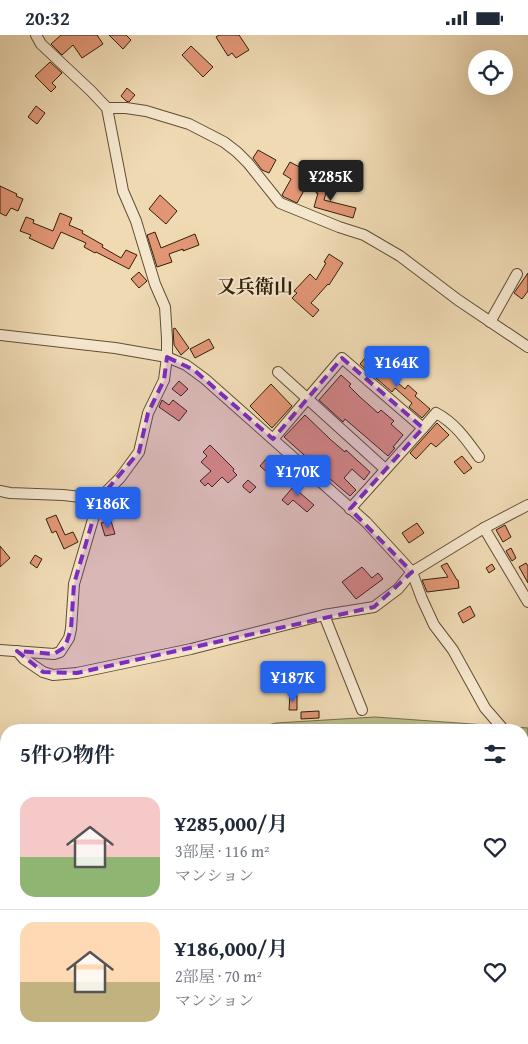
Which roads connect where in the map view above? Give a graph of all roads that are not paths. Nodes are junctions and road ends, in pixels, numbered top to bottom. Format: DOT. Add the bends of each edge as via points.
graph roads {
  1 [pos="36,35"];
  2 [pos="107,108"];
  3 [pos="517,274"];
  4 [pos="490,323"];
  5 [pos="0,335"];
  6 [pos="528,347"];
  7 [pos="167,357"];
  8 [pos="278,372"];
  9 [pos="308,399"];
  10 [pos="423,427"];
  11 [pos="273,439"];
  12 [pos="479,457"];
  13 [pos="385,469"];
  14 [pos="0,491"];
  15 [pos="99,499"];
  16 [pos="528,505"];
  17 [pos="350,509"];
  18 [pos="484,528"];
  19 [pos="412,572"];
  20 [pos="528,602"];
  21 [pos="324,615"];
  22 [pos="0,650"];
  23 [pos="17,651"];
  24 [pos="362,710"];
  25 [pos="499,724"];
  1 -- 2 [label="street"];
  2 -- 4 [label="street" via="146,111 189,124 224,142 242,157 280,203 364,235 400,256"];
  2 -- 7 [label="street" via="120,183 165,307"];
  3 -- 4 [label="street"];
  4 -- 6 [label="street"];
  5 -- 7 [label="street"];
  7 -- 11 [label="street" via="194,370"];
  7 -- 15 [label="street" via="164,381 148,413 139,452"];
  8 -- 9 [label="street"];
  9 -- 10 [label="street" via="342,358"];
  9 -- 11 [label="street"];
  9 -- 13 [label="street"];
  10 -- 12 [label="street" via="436,413 448,419"];
  10 -- 13 [label="street"];
  11 -- 17 [label="street"];
  13 -- 17 [label="street"];
  14 -- 15 [label="street"];
  15 -- 23 [label="street" via="74,584 71,629 65,647 54,654"];
  16 -- 18 [label="street"];
  17 -- 19 [label="street"];
  18 -- 19 [label="street"];
  18 -- 20 [label="street"];
  19 -- 21 [label="street" via="398,589 374,607"];
  19 -- 25 [label="street" via="434,625 453,650 485,708"];
  21 -- 23 [label="street" via="191,649 77,673 53,675 43,672"];
  21 -- 24 [label="street"];
  22 -- 23 [label="street"];
}
